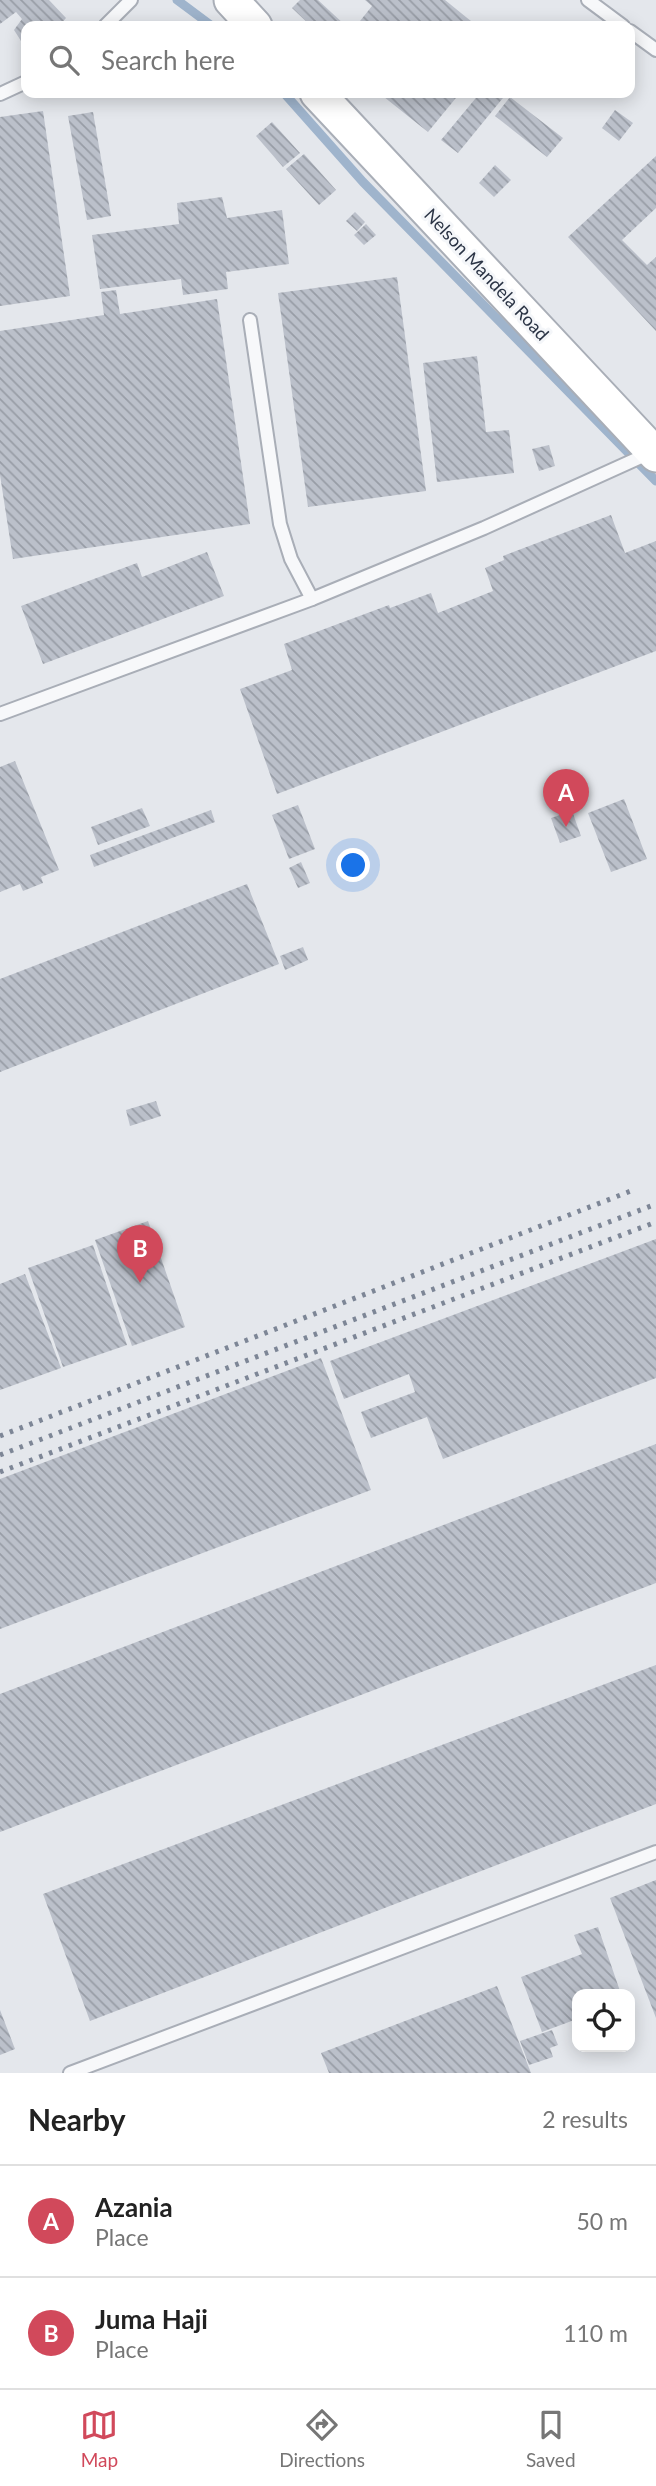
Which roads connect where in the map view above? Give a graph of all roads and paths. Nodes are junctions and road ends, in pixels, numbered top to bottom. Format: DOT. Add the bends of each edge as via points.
graph roads {
  1 [pos="131,0"];
  2 [pos="231,0"];
  3 [pos="588,0"];
  4 [pos="110,21"];
  5 [pos="250,21"];
  6 [pos="616,21"];
  7 [pos="635,35"];
  8 [pos="656,50"];
  9 [pos="21,84"];
  10 [pos="0,94"];
  11 [pos="322,98"];
  12 [pos="250,320"];
  13 [pos="654,454"];
  14 [pos="312,599"];
  15 [pos="0,714"];
  16 [pos="656,1852"];
  17 [pos="70,2073"];
  1 -- 4 [label="lane"];
  2 -- 5 [label="main road"];
  3 -- 6 [label="lane"];
  7 -- 8 [label="lane"];
  9 -- 10 [label="lane"];
  11 -- 13 [label="main road, Nelson Mandela Road"];
  12 -- 14 [label="lane" via="280,524 291,559"];
  13 -- 14 [label="lane"];
  14 -- 15 [label="lane"];
  16 -- 17 [label="lane"];
}
